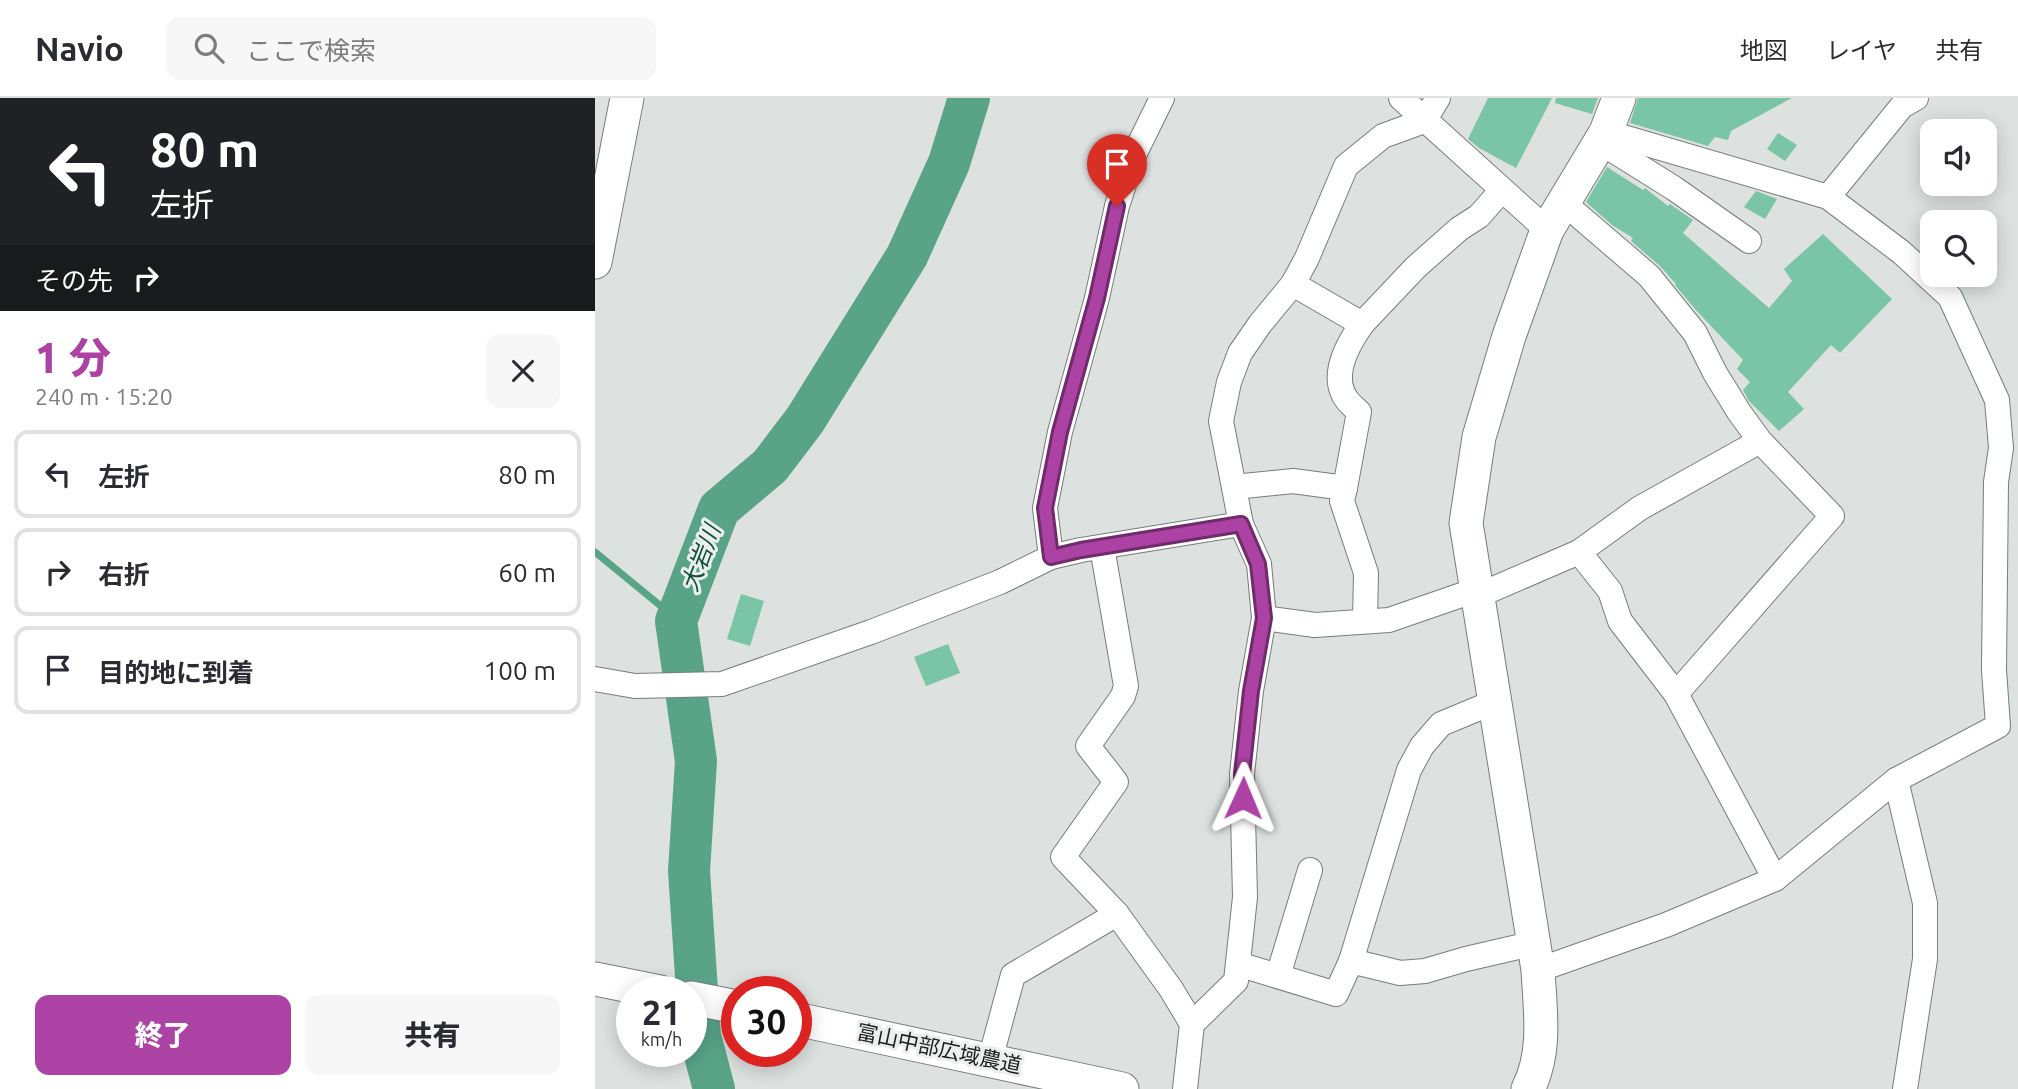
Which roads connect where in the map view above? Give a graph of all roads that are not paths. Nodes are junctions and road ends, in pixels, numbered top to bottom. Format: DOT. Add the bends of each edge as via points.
graph roads {
  1 [pos="627,98"];
  2 [pos="1163,98"];
  3 [pos="1401,98"];
  4 [pos="1438,98"];
  5 [pos="1619,98"];
  6 [pos="1916,98"];
  7 [pos="1424,121"];
  8 [pos="1603,137"];
  9 [pos="1502,190"];
  10 [pos="1828,197"];
  11 [pos="1555,216"];
  12 [pos="1749,241"];
  13 [pos="595,262"];
  14 [pos="1293,284"];
  15 [pos="1362,324"];
  16 [pos="1760,441"];
  17 [pos="2007,479"];
  18 [pos="1234,487"];
  19 [pos="1345,488"];
  20 [pos="1241,524"];
  21 [pos="1102,547"];
  22 [pos="1579,552"];
  23 [pos="1051,557"];
  24 [pos="1476,593"];
  25 [pos="1264,618"];
  26 [pos="1365,621"];
  27 [pos="595,679"];
  28 [pos="1676,694"];
  29 [pos="1494,702"];
  30 [pos="2008,730"];
  31 [pos="1896,780"];
  32 [pos="1310,870"];
  33 [pos="1775,879"];
  34 [pos="1117,914"];
  35 [pos="1537,957"];
  36 [pos="1351,961"];
  37 [pos="1238,964"];
  38 [pos="1278,976"];
  39 [pos="812,1021"];
  40 [pos="1192,1024"];
  41 [pos="990,1060"];
  42 [pos="1122,1089"];
  43 [pos="1185,1089"];
  44 [pos="1528,1089"];
  45 [pos="1905,1089"];
  1 -- 13 [label="street"];
  2 -- 23 [label="street" via="1133,157 1117,206 1060,432 1045,508"];
  3 -- 7 [label="street"];
  4 -- 7 [label="street"];
  5 -- 8 [label="street"];
  6 -- 10 [label="street" via="1902,106"];
  7 -- 9 [label="street"];
  7 -- 14 [label="street" via="1383,136 1346,166"];
  8 -- 10 [label="street"];
  8 -- 11 [label="street"];
  8 -- 12 [label="street"];
  9 -- 11 [label="street"];
  9 -- 15 [label="street"];
  10 -- 17 [label="street" via="1901,252 1950,297 1997,400"];
  11 -- 16 [label="street" via="1649,276 1695,333 1721,383"];
  11 -- 24 [label="street" via="1509,336 1479,437 1466,523"];
  14 -- 15 [label="street"];
  14 -- 18 [label="street" via="1240,353 1229,382 1221,421"];
  15 -- 19 [label="street" via="1339,369 1346,399 1359,412"];
  16 -- 22 [label="street" via="1640,508"];
  16 -- 28 [label="street" via="1832,516"];
  17 -- 30 [label="street" via="1994,670"];
  18 -- 19 [label="street" via="1293,481"];
  18 -- 20 [label="street"];
  19 -- 26 [label="street" via="1342,501 1366,573"];
  20 -- 21 [label="street"];
  20 -- 25 [label="street" via="1258,564"];
  21 -- 23 [label="street"];
  21 -- 34 [label="street" via="1126,686 1089,747 1116,782 1063,857"];
  22 -- 24 [label="street"];
  22 -- 28 [label="street" via="1610,591 1620,621"];
  23 -- 27 [label="street" via="884,627 722,684 635,686"];
  24 -- 26 [label="street" via="1389,620"];
  24 -- 29 [label="street"];
  25 -- 26 [label="street" via="1315,625"];
  25 -- 37 [label="street" via="1242,774 1245,897"];
  28 -- 33 [label="street"];
  29 -- 35 [label="street"];
  29 -- 36 [label="street" via="1441,724 1422,746 1409,770"];
  30 -- 31 [label="street"];
  31 -- 33 [label="street"];
  31 -- 45 [label="street" via="1925,903 1925,959"];
  32 -- 38 [label="street"];
  33 -- 35 [label="street" via="1666,925"];
  34 -- 40 [label="street"];
  34 -- 41 [label="street" via="1013,975"];
  35 -- 36 [label="street" via="1466,959 1400,974"];
  35 -- 44 [label="street" via="1541,1043 1536,1074"];
  36 -- 38 [label="street" via="1336,995"];
  37 -- 38 [label="street"];
  37 -- 40 [label="street" via="1236,981"];
  39 -- 41 [label="street, 富山中部広域農道"];
  40 -- 43 [label="street"];
  41 -- 42 [label="street, 富山中部広域農道"];
}
